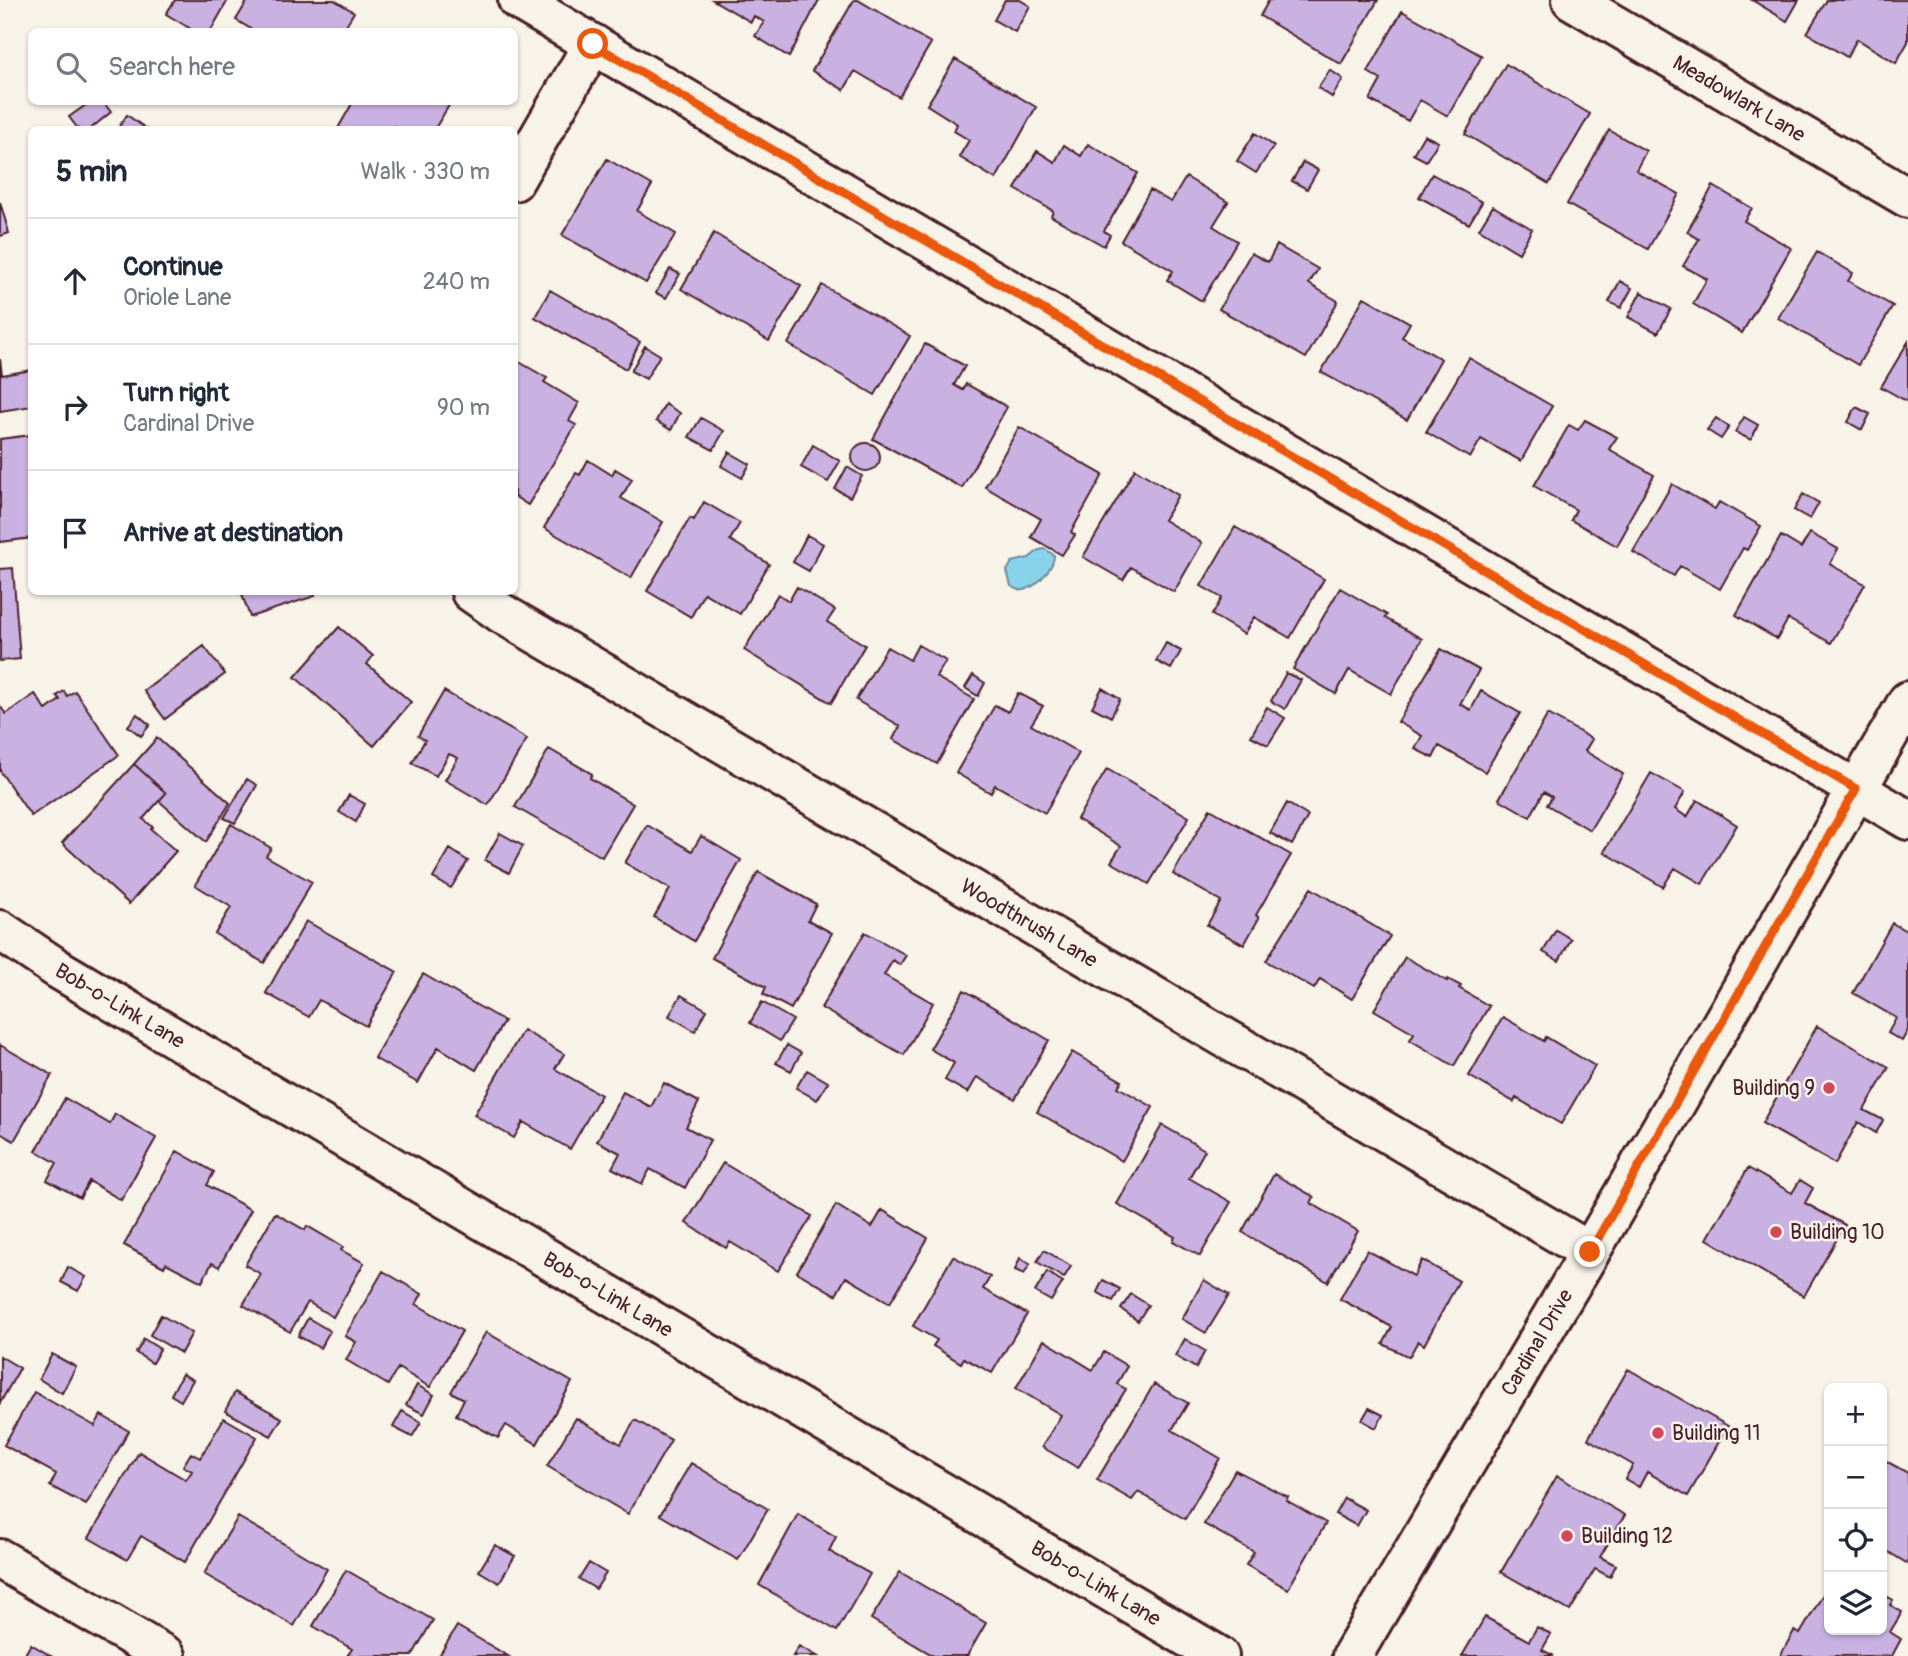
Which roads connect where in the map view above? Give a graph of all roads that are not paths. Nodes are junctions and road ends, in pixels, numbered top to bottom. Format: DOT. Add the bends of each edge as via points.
graph roads {
  1 [pos="518,0"];
  2 [pos="1572,0"];
  3 [pos="593,44"];
  4 [pos="518,174"];
  5 [pos="1908,198"];
  6 [pos="476,595"];
  7 [pos="1908,701"];
  8 [pos="1856,789"];
  9 [pos="1908,820"];
  10 [pos="0,930"];
  11 [pos="1590,1252"];
  12 [pos="0,1559"];
  13 [pos="166,1656"];
  14 [pos="1219,1656"];
  15 [pos="1352,1656"];
  1 -- 3 [label="street"];
  2 -- 5 [label="street, Meadowlark Lane"];
  3 -- 4 [label="street"];
  3 -- 8 [label="street"];
  6 -- 11 [label="street, Woodthrush Lane"];
  7 -- 8 [label="street, Cardinal Drive"];
  8 -- 9 [label="street"];
  8 -- 11 [label="street, Cardinal Drive"];
  10 -- 14 [label="street, Bob-o-Link Lane" via="70,976"];
  11 -- 15 [label="street, Cardinal Drive"];
  12 -- 13 [label="street"];
}
